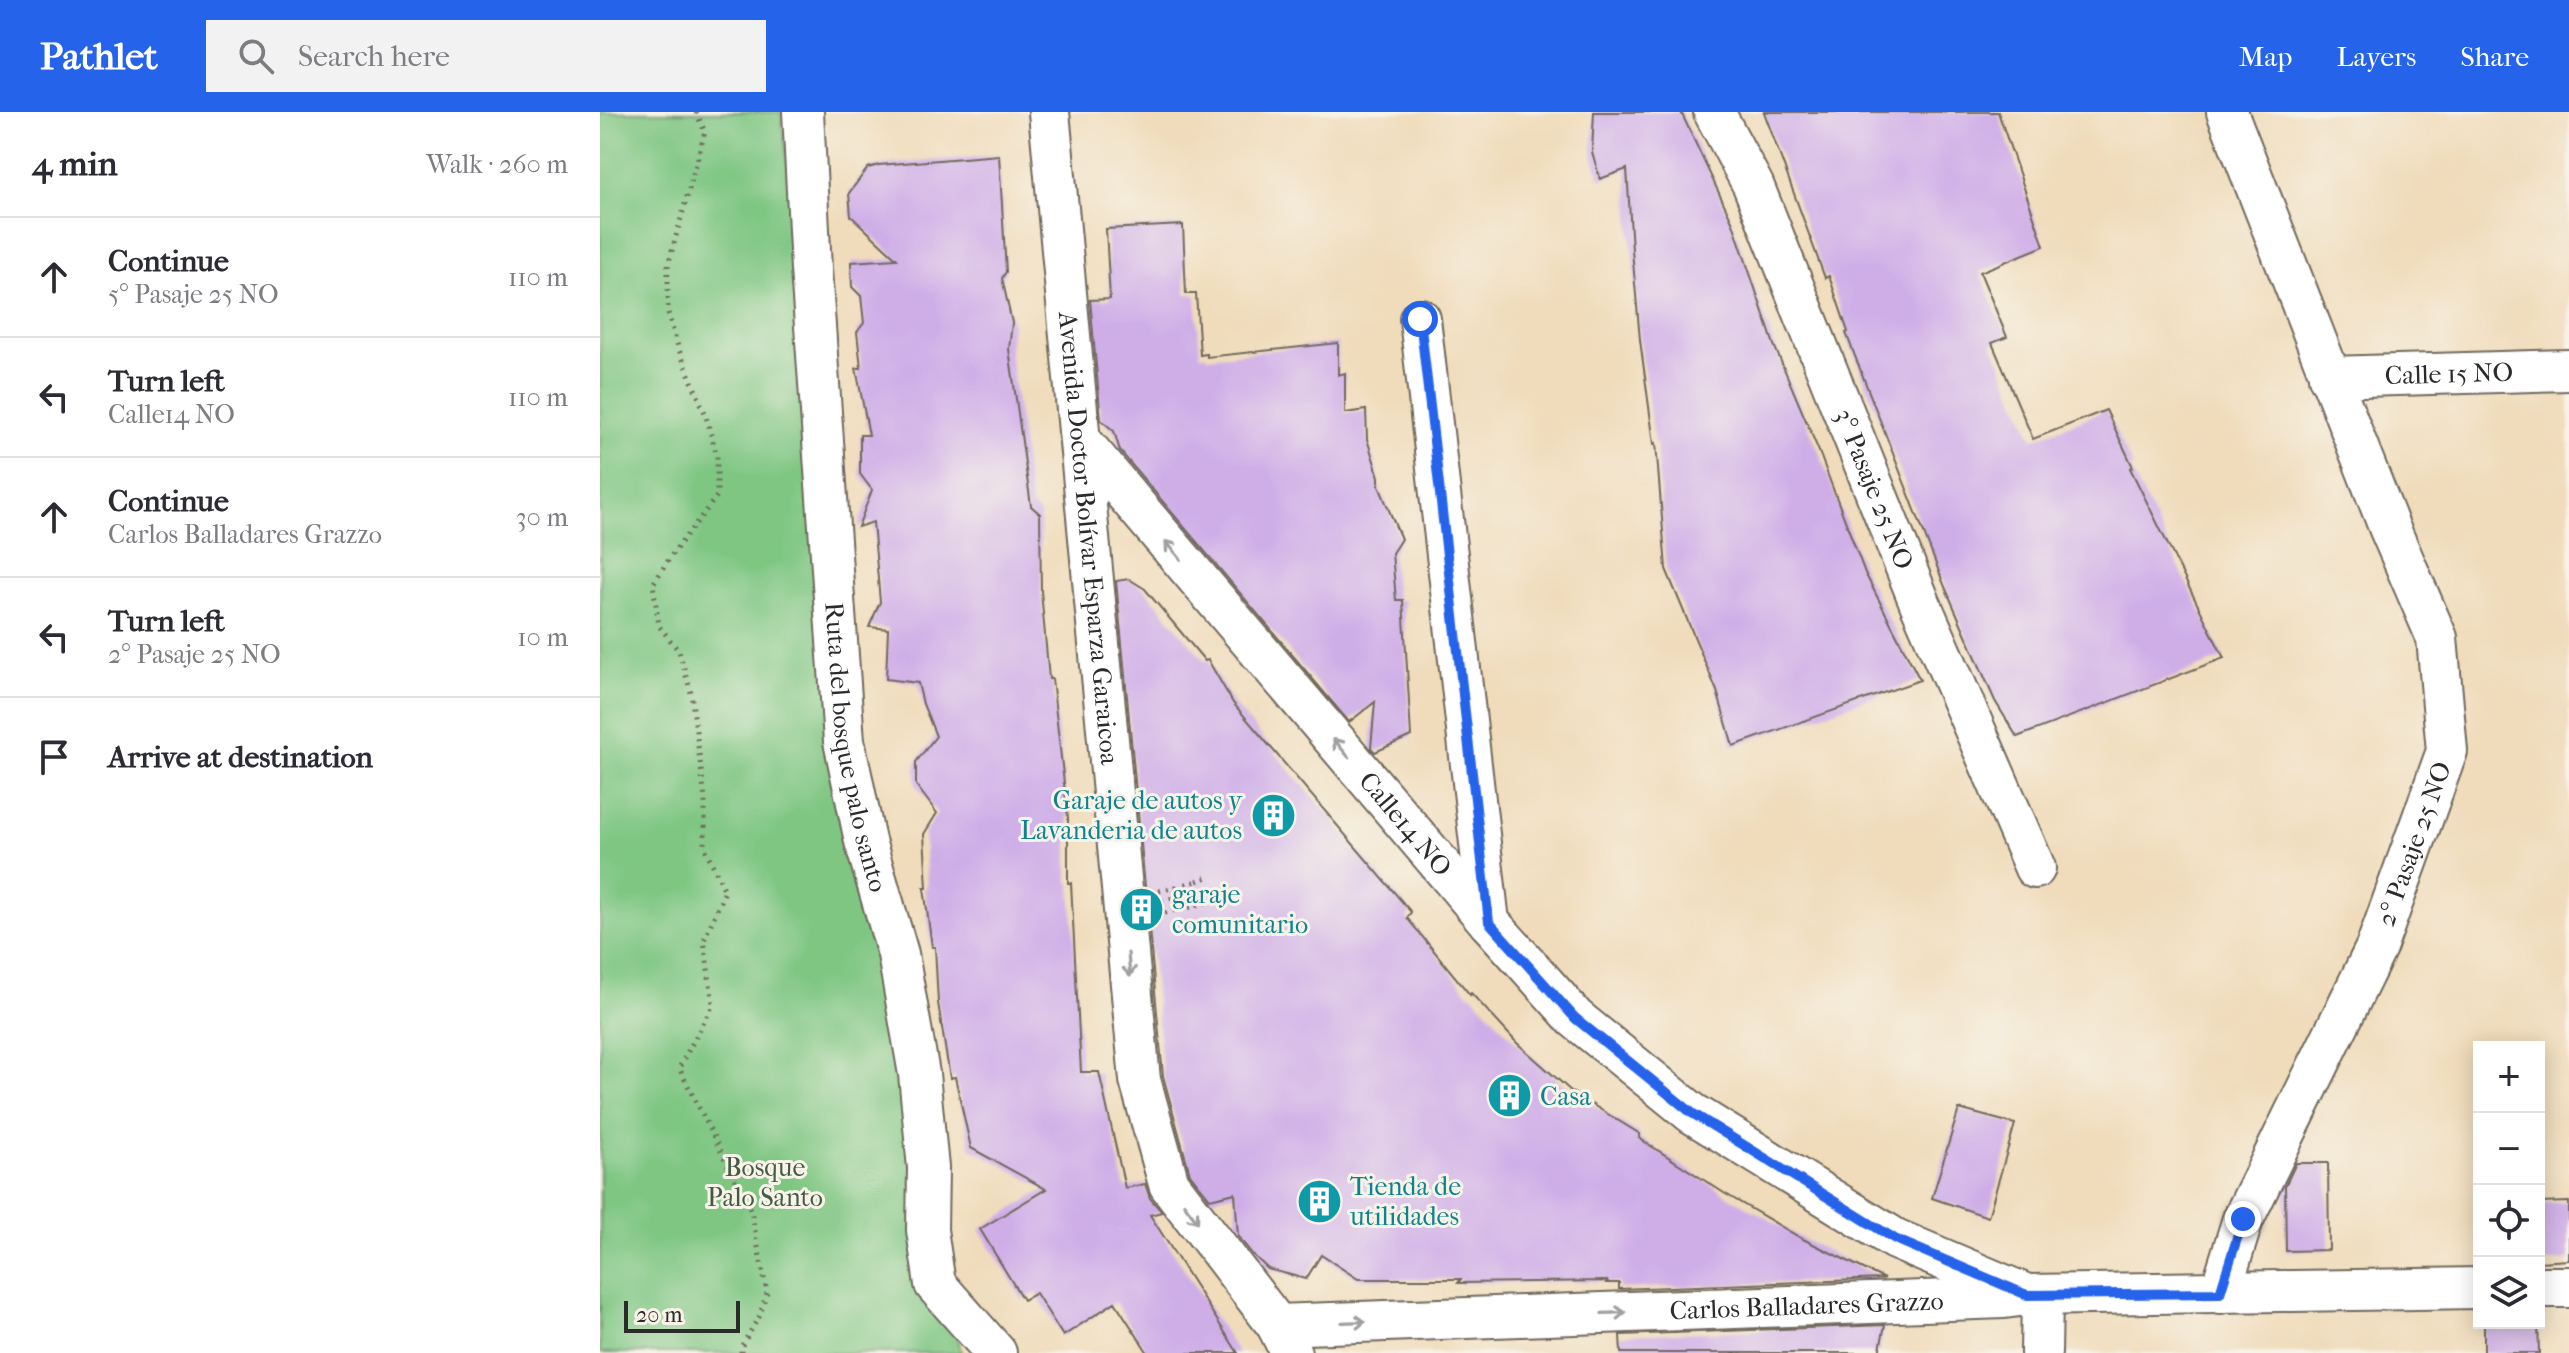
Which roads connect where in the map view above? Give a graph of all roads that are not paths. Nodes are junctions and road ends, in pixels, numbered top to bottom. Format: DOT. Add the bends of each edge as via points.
graph roads {
  1 [pos="803,112"];
  2 [pos="1049,112"];
  3 [pos="1714,112"];
  4 [pos="2227,112"];
  5 [pos="1420,319"];
  6 [pos="2569,370"];
  7 [pos="2329,377"];
  8 [pos="1081,441"];
  9 [pos="2035,868"];
  10 [pos="1489,922"];
  11 [pos="2545,1287"];
  12 [pos="2569,1287"];
  13 [pos="2473,1288"];
  14 [pos="2220,1293"];
  15 [pos="2034,1295"];
  16 [pos="1284,1339"];
  17 [pos="996,1353"];
  18 [pos="2041,1353"];
  1 -- 17 [label="street, Ruta del bosque palo santo" via="844,741 865,841 898,954 919,1074 935,1284"];
  2 -- 8 [label="street, Avenida Doctor Bolívar Esparza Garaicoa"];
  3 -- 9 [label="street, 3° Pasaje 25 NO" via="1753,185 1920,603"];
  4 -- 7 [label="street, 2° Pasaje 25 NO"];
  5 -- 10 [label="street"];
  6 -- 7 [label="street, Calle 15 NO"];
  7 -- 14 [label="street, 2° Pasaje 25 NO" via="2437,638 2447,751 2376,948 2243,1219"];
  10 -- 8 [label="street, Calle14 NO, one-way"];
  8 -- 16 [label="street, Avenida Doctor Bolívar Esparza Garaicoa, one-way" via="1140,1080 1169,1184"];
  10 -- 15 [label="street, Calle14 NO" via="1575,1018 1692,1113 1895,1239"];
  11 -- 12 [label="street"];
  13 -- 14 [label="street, Carlos Balladares Grazzo"];
  14 -- 15 [label="street, Carlos Balladares Grazzo"];
  16 -- 15 [label="street, Carlos Balladares Grazzo, one-way"];
  15 -- 18 [label="street"];
}
